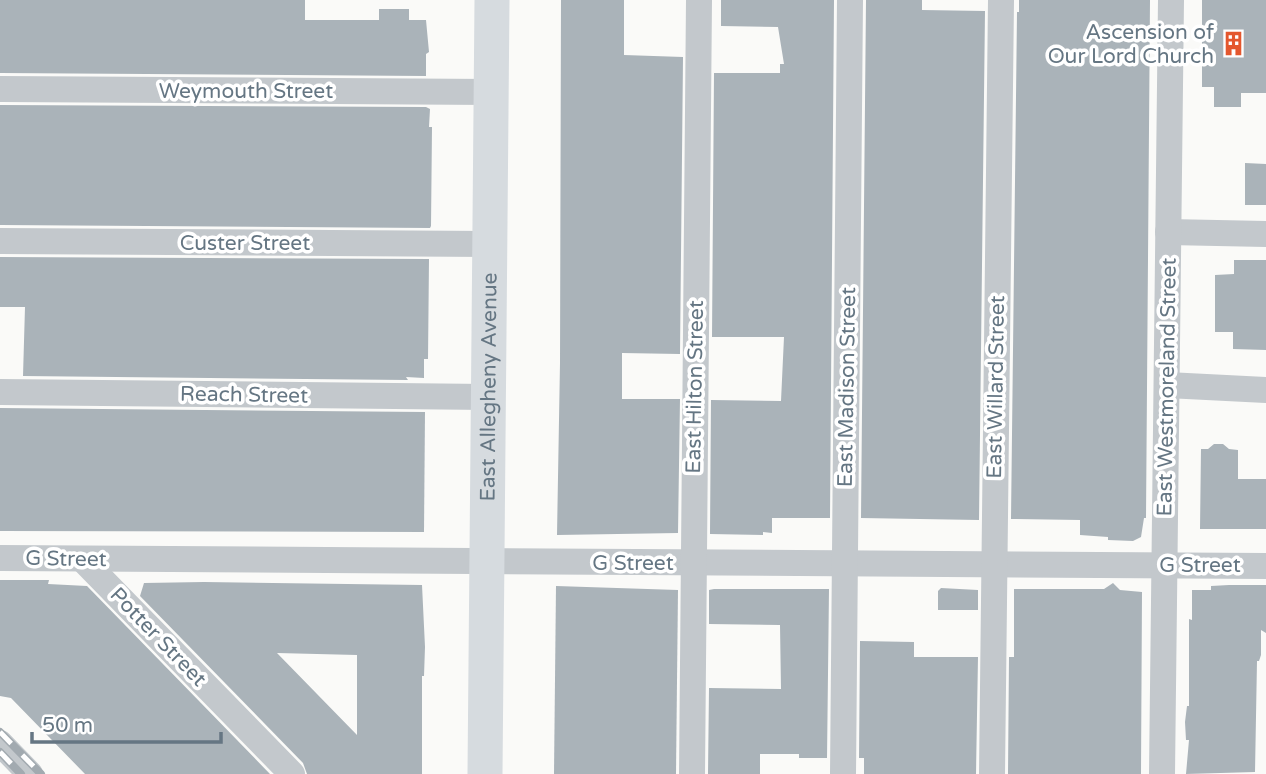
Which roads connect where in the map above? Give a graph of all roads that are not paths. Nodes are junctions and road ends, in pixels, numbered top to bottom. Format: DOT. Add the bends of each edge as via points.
graph roads {
  1 [pos="492,0"];
  2 [pos="699,0"];
  3 [pos="850,0"];
  4 [pos="1001,0"];
  5 [pos="1171,0"];
  6 [pos="0,89"];
  7 [pos="492,92"];
  8 [pos="1168,232"];
  9 [pos="1266,234"];
  10 [pos="0,242"];
  11 [pos="489,244"];
  12 [pos="1167,385"];
  13 [pos="1266,390"];
  14 [pos="0,392"];
  15 [pos="488,397"];
  16 [pos="0,558"];
  17 [pos="82,560"];
  18 [pos="485,561"];
  19 [pos="845,562"];
  20 [pos="693,563"];
  21 [pos="994,563"];
  22 [pos="1165,565"];
  23 [pos="1266,566"];
  24 [pos="0,743"];
  25 [pos="30,774"];
  26 [pos="292,774"];
  27 [pos="485,774"];
  28 [pos="691,774"];
  29 [pos="843,774"];
  30 [pos="992,774"];
  31 [pos="1162,774"];
  1 -- 7 [label="main road, East Allegheny Avenue"];
  2 -- 20 [label="street, East Hilton Street"];
  3 -- 19 [label="street, East Madison Street"];
  4 -- 21 [label="street, East Willard Street"];
  5 -- 8 [label="street, East Westmoreland Street"];
  6 -- 7 [label="street, Weymouth Street"];
  7 -- 11 [label="main road, East Allegheny Avenue"];
  8 -- 9 [label="street"];
  8 -- 12 [label="street, East Westmoreland Street"];
  10 -- 11 [label="street, Custer Street"];
  11 -- 15 [label="main road, East Allegheny Avenue"];
  12 -- 13 [label="street"];
  12 -- 22 [label="street, East Westmoreland Street"];
  14 -- 15 [label="street, Reach Street"];
  15 -- 18 [label="main road, East Allegheny Avenue"];
  16 -- 17 [label="street, G Street"];
  17 -- 18 [label="street, G Street"];
  17 -- 26 [label="street, Potter Street"];
  18 -- 20 [label="street, G Street"];
  18 -- 27 [label="main road, East Allegheny Avenue"];
  19 -- 20 [label="street, G Street"];
  19 -- 21 [label="street, G Street"];
  19 -- 29 [label="street, East Madison Street"];
  20 -- 28 [label="street, East Hilton Street"];
  21 -- 22 [label="street, G Street"];
  21 -- 30 [label="street, East Willard Street"];
  22 -- 23 [label="street, G Street"];
  22 -- 31 [label="street, East Westmoreland Street"];
  24 -- 25 [label="street"];
}
